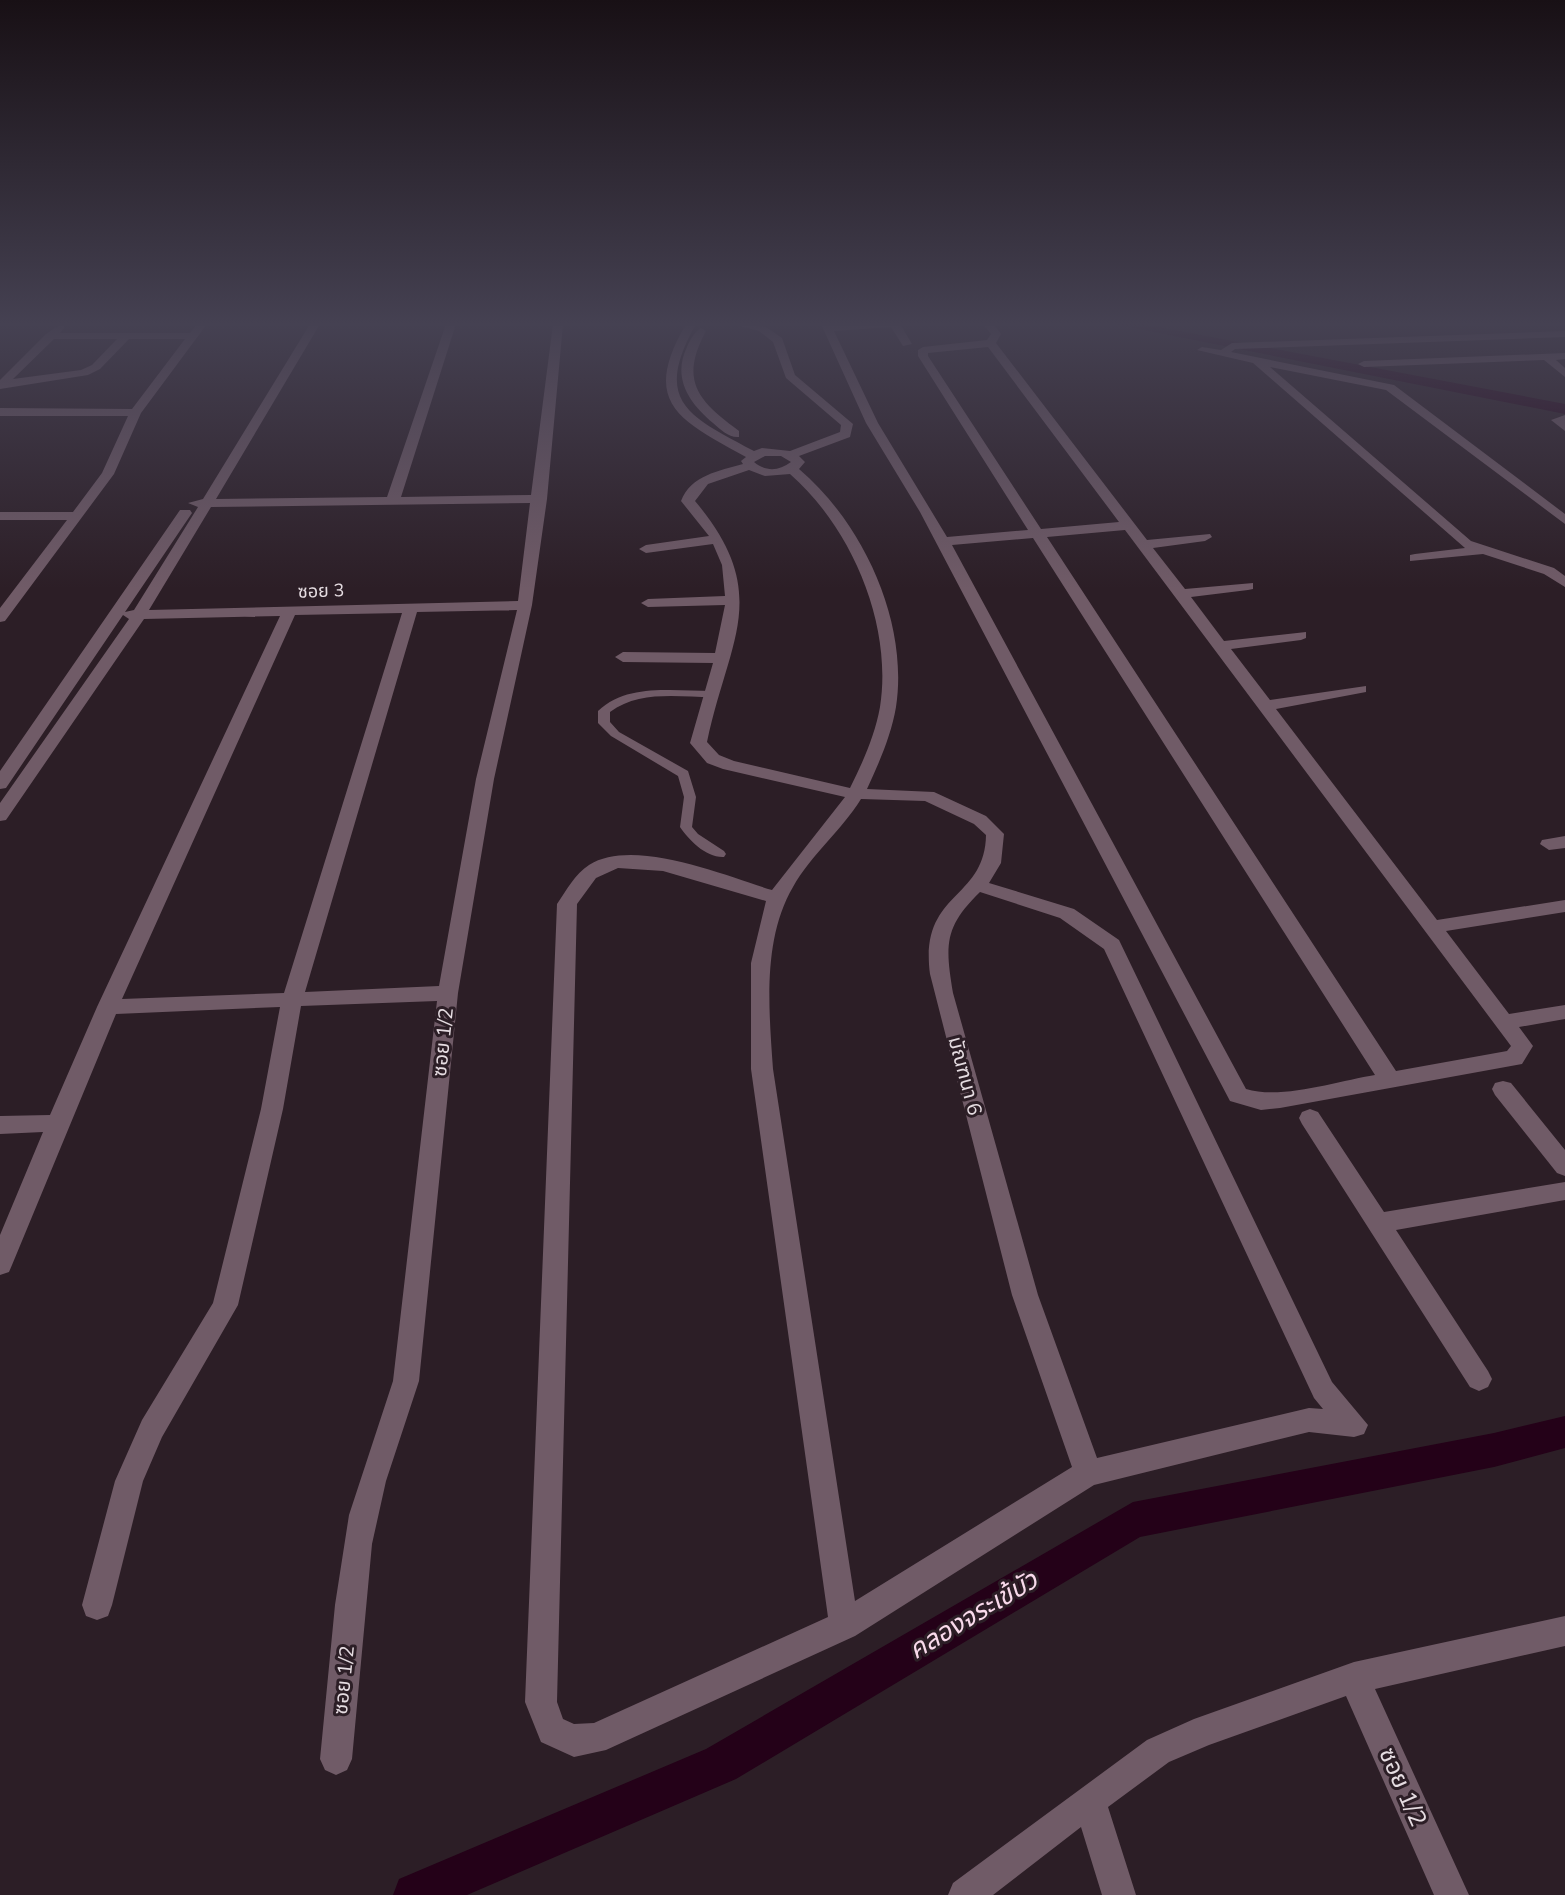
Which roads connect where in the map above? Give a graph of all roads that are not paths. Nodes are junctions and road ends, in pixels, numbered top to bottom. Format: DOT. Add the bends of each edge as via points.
graph roads {
  1 [pos="59,412"];
  2 [pos="251,412"];
  3 [pos="258,412"];
  4 [pos="422,412"];
  5 [pos="549,412"];
  6 [pos="688,412"];
  7 [pos="708,412"];
  8 [pos="833,412"];
  9 [pos="867,412"];
  10 [pos="959,412"];
  11 [pos="1051,412"];
  12 [pos="1316,412"];
  13 [pos="1423,412"];
  14 [pos="135,413"];
  15 [pos="1565,419"];
  16 [pos="1565,427"];
  17 [pos="754,458"];
  18 [pos="792,462"];
  19 [pos="540,499"];
  20 [pos="393,500"];
  21 [pos="199,503"];
  22 [pos="0,516"];
  23 [pos="77,516"];
  24 [pos="1565,520"];
  25 [pos="1130,525"];
  26 [pos="1037,534"];
  27 [pos="1205,537"];
  28 [pos="717,539"];
  29 [pos="943,542"];
  30 [pos="1144,545"];
  31 [pos="646,549"];
  32 [pos="1479,551"];
  33 [pos="1415,558"];
  34 [pos="1565,583"];
  35 [pos="1248,586"];
  36 [pos="1181,594"];
  37 [pos="732,600"];
  38 [pos="648,603"];
  39 [pos="525,605"];
  40 [pos="411,608"];
  41 [pos="289,612"];
  42 [pos="118,615"];
  43 [pos="139,615"];
  44 [pos="0,618"];
  45 [pos="1301,635"];
  46 [pos="1221,646"];
  47 [pos="623,657"];
  48 [pos="724,658"];
  49 [pos="1360,689"];
  50 [pos="712,694"];
  51 [pos="1266,706"];
  52 [pos="0,784"];
  53 [pos="855,794"];
  54 [pos="0,816"];
  55 [pos="719,854"];
  56 [pos="979,886"];
  57 [pos="777,898"];
  58 [pos="1565,906"];
  59 [pos="1433,927"];
  60 [pos="448,993"];
  61 [pos="292,999"];
  62 [pos="107,1007"];
  63 [pos="1565,1012"];
  64 [pos="1505,1022"];
  65 [pos="1390,1080"];
  66 [pos="1503,1089"];
  67 [pos="1310,1118"];
  68 [pos="56,1123"];
  69 [pos="0,1125"];
  70 [pos="1565,1167"];
  71 [pos="1565,1191"];
  72 [pos="1378,1223"];
  73 [pos="0,1265"];
  74 [pos="1479,1379"];
  75 [pos="1088,1473"];
  76 [pos="97,1605"];
  77 [pos="844,1625"];
  78 [pos="1565,1631"];
  79 [pos="1354,1678"];
  80 [pos="336,1759"];
  81 [pos="1089,1800"];
  82 [pos="965,1895"];
  83 [pos="1119,1895"];
  84 [pos="1452,1895"];
  1 -- 14 [label="street"];
  2 -- 21 [label="street"];
  3 -- 21 [label="street"];
  4 -- 20 [label="street"];
  5 -- 19 [label="street, ซอย 1/2"];
  6 -- 17 [label="street" via="703,429"];
  7 -- 17 [label="street"];
  8 -- 18 [label="street" via="847,424 846,434"];
  9 -- 29 [label="street"];
  10 -- 26 [label="street"];
  11 -- 25 [label="street"];
  12 -- 32 [label="street"];
  13 -- 24 [label="street"];
  14 -- 23 [label="street" via="119,456"];
  15 -- 16 [label="street" via="1557,420"];
  17 -- 18 [label="street"];
  17 -- 18 [label="street" via="768,473"];
  17 -- 28 [label="street" via="700,483 688,495"];
  18 -- 53 [label="street" via="851,536 885,634 889,700"];
  19 -- 20 [label="street"];
  19 -- 39 [label="street, ซอย 1/2"];
  20 -- 21 [label="street"];
  21 -- 42 [label="street"];
  21 -- 43 [label="street"];
  22 -- 23 [label="street"];
  23 -- 44 [label="street"];
  25 -- 26 [label="street"];
  25 -- 30 [label="street"];
  26 -- 29 [label="street"];
  26 -- 65 [label="street"];
  27 -- 30 [label="street"];
  28 -- 31 [label="street"];
  28 -- 37 [label="street"];
  29 -- 65 [label="street" via="1238,1095 1261,1102"];
  30 -- 36 [label="street"];
  32 -- 33 [label="street"];
  32 -- 34 [label="street" via="1549,571"];
  35 -- 36 [label="street"];
  36 -- 46 [label="street"];
  37 -- 38 [label="street"];
  37 -- 48 [label="street"];
  39 -- 40 [label="street, ซอย 3"];
  39 -- 60 [label="street, ซอย 1/2" via="485,779"];
  40 -- 41 [label="street, ซอย 3"];
  40 -- 61 [label="street"];
  41 -- 43 [label="street, ซอย 3"];
  41 -- 62 [label="street"];
  42 -- 43 [label="street, ซอย 3"];
  42 -- 52 [label="street"];
  43 -- 54 [label="street"];
  45 -- 46 [label="street"];
  46 -- 51 [label="street"];
  47 -- 48 [label="street"];
  48 -- 50 [label="street"];
  49 -- 51 [label="street"];
  50 -- 53 [label="street, มัณฑนา 6" via="698,743 713,759"];
  50 -- 55 [label="lane" via="634,696 613,702 604,711 604,723 684,774 690,797 686,827"];
  51 -- 59 [label="street"];
  53 -- 56 [label="street, มัณฑนา 6" via="928,796 980,820 995,834 996,853"];
  53 -- 57 [label="street"];
  56 -- 75 [label="street, มัณฑนา 6" via="945,919 937,954 943,993 1025,1295"];
  56 -- 75 [label="street" via="1054,908 1093,926 1112,945 1323,1390 1354,1425 1309,1420"];
  57 -- 77 [label="street" via="758,988 762,1069"];
  57 -- 77 [label="street" via="666,867 616,862 597,868 567,904 544,1721 559,1737 574,1743 595,1739"];
  58 -- 59 [label="street"];
  59 -- 64 [label="street"];
  60 -- 61 [label="street"];
  60 -- 80 [label="street, ซอย 1/2" via="406,1381 362,1518"];
  61 -- 62 [label="street"];
  61 -- 76 [label="street" via="225,1305 152,1429 129,1481"];
  62 -- 68 [label="street"];
  63 -- 64 [label="street"];
  64 -- 65 [label="street" via="1522,1046 1514,1058"];
  66 -- 70 [label="street"];
  67 -- 72 [label="street"];
  68 -- 69 [label="street"];
  68 -- 73 [label="street"];
  71 -- 72 [label="street"];
  72 -- 74 [label="street"];
  75 -- 77 [label="street"];
  78 -- 79 [label="street"];
  79 -- 81 [label="street" via="1158,1751"];
  79 -- 84 [label="street, ซอย 1/2"];
  81 -- 82 [label="street"];
  81 -- 83 [label="street"];
}
